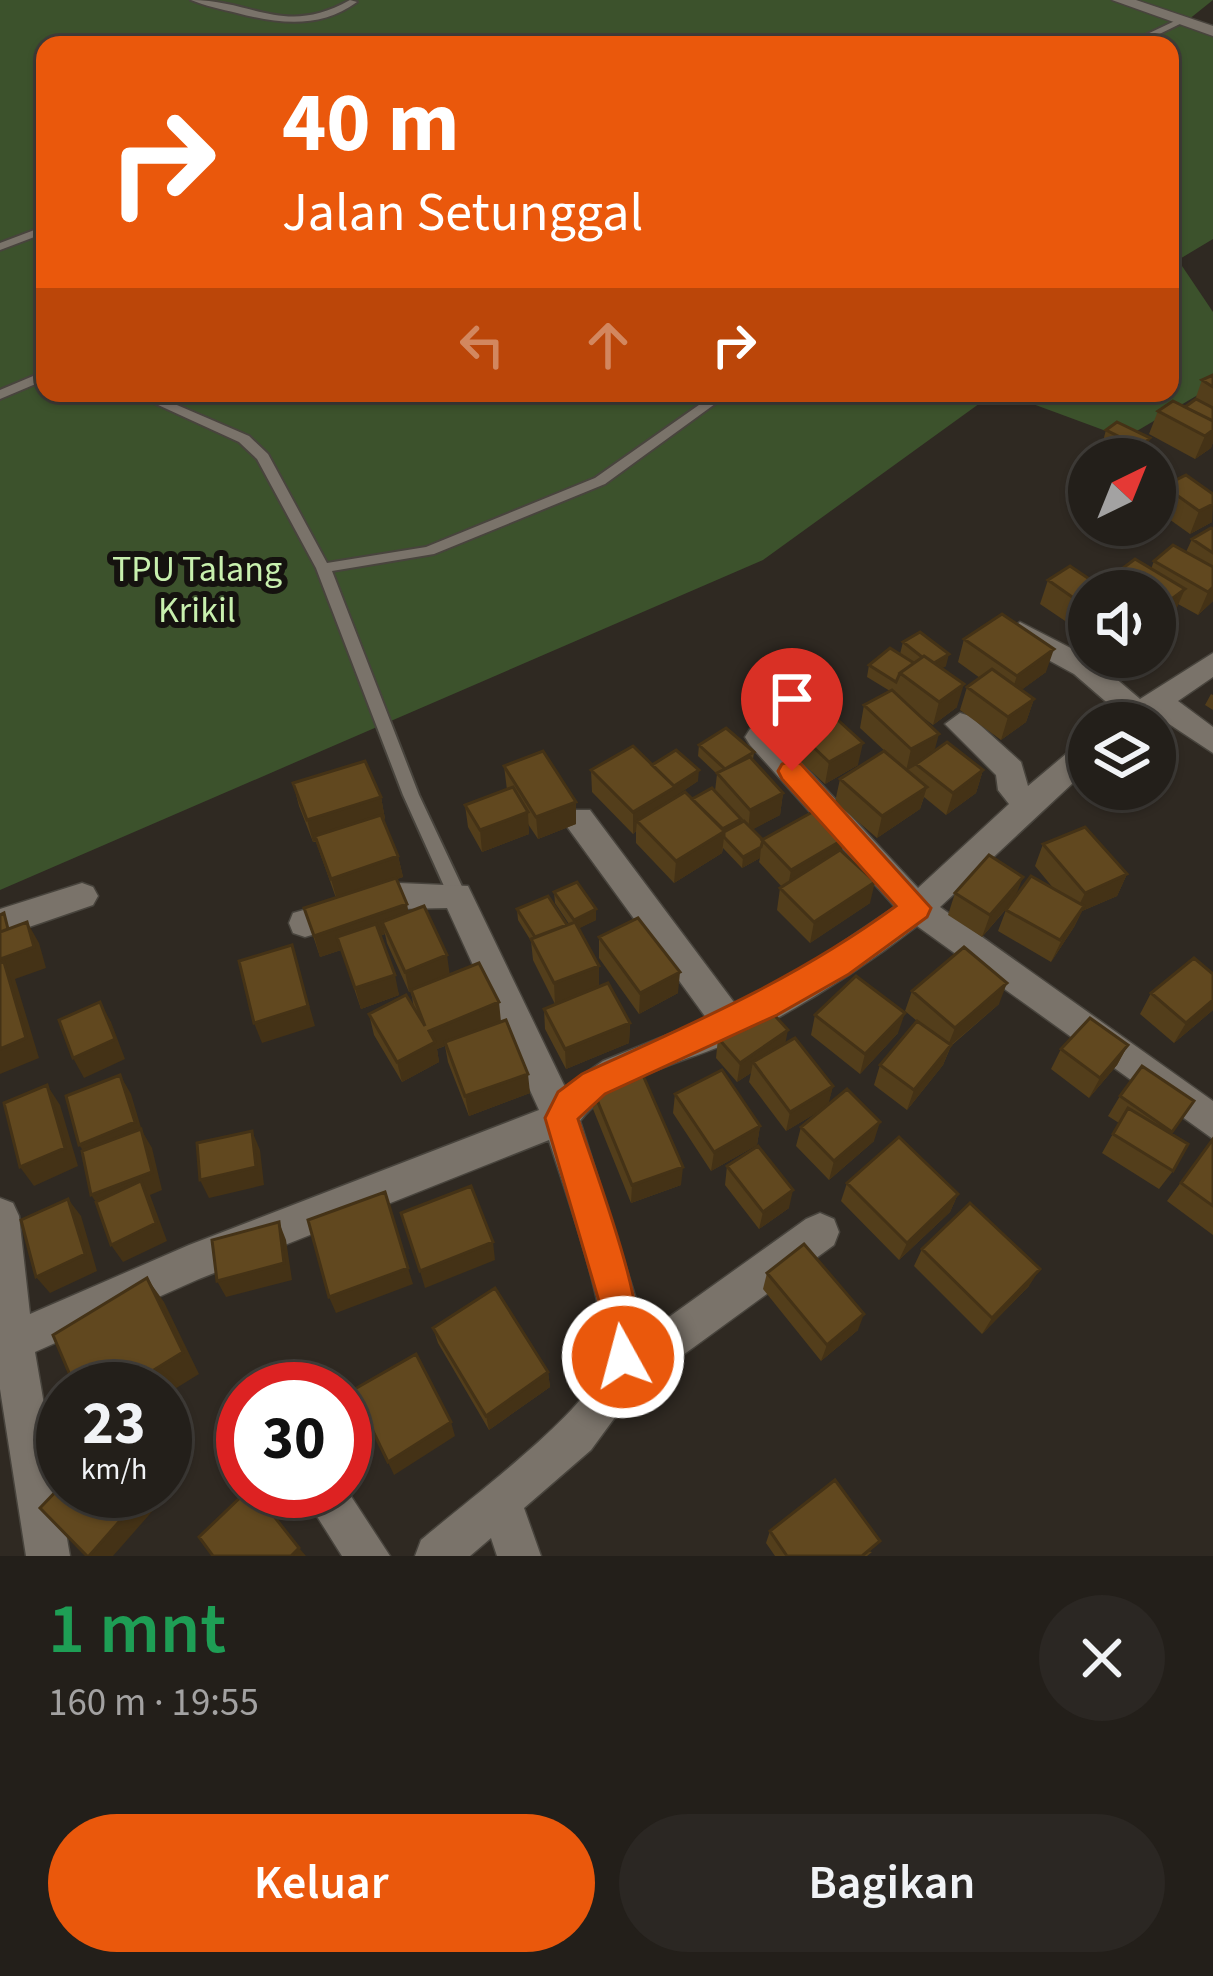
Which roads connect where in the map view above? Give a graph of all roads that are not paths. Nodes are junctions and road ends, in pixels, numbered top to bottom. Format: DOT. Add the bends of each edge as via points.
graph roads {
  1 [pos="195,0"];
  2 [pos="1120,0"];
  3 [pos="353,2"];
  4 [pos="1182,21"];
  5 [pos="1213,31"];
  6 [pos="1150,36"];
  7 [pos="36,233"];
  8 [pos="0,247"];
  9 [pos="36,379"];
  10 [pos="0,395"];
  11 [pos="159,402"];
  12 [pos="711,402"];
  13 [pos="322,568"];
  14 [pos="1004,623"];
  15 [pos="1213,662"];
  16 [pos="1127,702"];
  17 [pos="1155,702"];
  18 [pos="960,724"];
  19 [pos="1176,727"];
  20 [pos="760,737"];
  21 [pos="1213,742"];
  22 [pos="1068,770"];
  23 [pos="1028,805"];
  24 [pos="579,819"];
  25 [pos="457,895"];
  26 [pos="82,896"];
  27 [pos="916,908"];
  28 [pos="0,923"];
  29 [pos="304,923"];
  30 [pos="730,1026"];
  31 [pos="561,1118"];
  32 [pos="1213,1122"];
  33 [pos="0,1216"];
  34 [pos="820,1232"];
  35 [pos="7,1345"];
  36 [pos="621,1376"];
  37 [pos="499,1498"];
  38 [pos="341,1518"];
  39 [pos="48,1556"];
  40 [pos="368,1556"];
  41 [pos="437,1556"];
  42 [pos="519,1556"];
  1 -- 3 [label="lane" via="283,21 327,16"];
  2 -- 4 [label="street"];
  4 -- 5 [label="street"];
  4 -- 6 [label="lane"];
  7 -- 8 [label="lane"];
  9 -- 10 [label="lane"];
  11 -- 13 [label="lane" via="244,439 263,457"];
  12 -- 13 [label="lane" via="600,481 429,551"];
  13 -- 25 [label="lane"];
  14 -- 16 [label="street"];
  15 -- 17 [label="street"];
  18 -- 23 [label="street" via="1010,770 1013,790"];
  19 -- 21 [label="street"];
  20 -- 27 [label="street"];
  22 -- 23 [label="street"];
  23 -- 27 [label="street"];
  24 -- 30 [label="street"];
  25 -- 29 [label="street" via="399,896"];
  25 -- 31 [label="street"];
  26 -- 28 [label="street"];
  27 -- 30 [label="street" via="838,965"];
  27 -- 32 [label="street"];
  30 -- 31 [label="street" via="593,1084"];
  31 -- 35 [label="street"];
  31 -- 36 [label="street" via="621,1315"];
  33 -- 35 [label="street"];
  34 -- 36 [label="street"];
  35 -- 39 [label="street"];
  36 -- 37 [label="street" via="576,1436"];
  37 -- 41 [label="street"];
  37 -- 42 [label="street"];
  38 -- 40 [label="street"];
}
